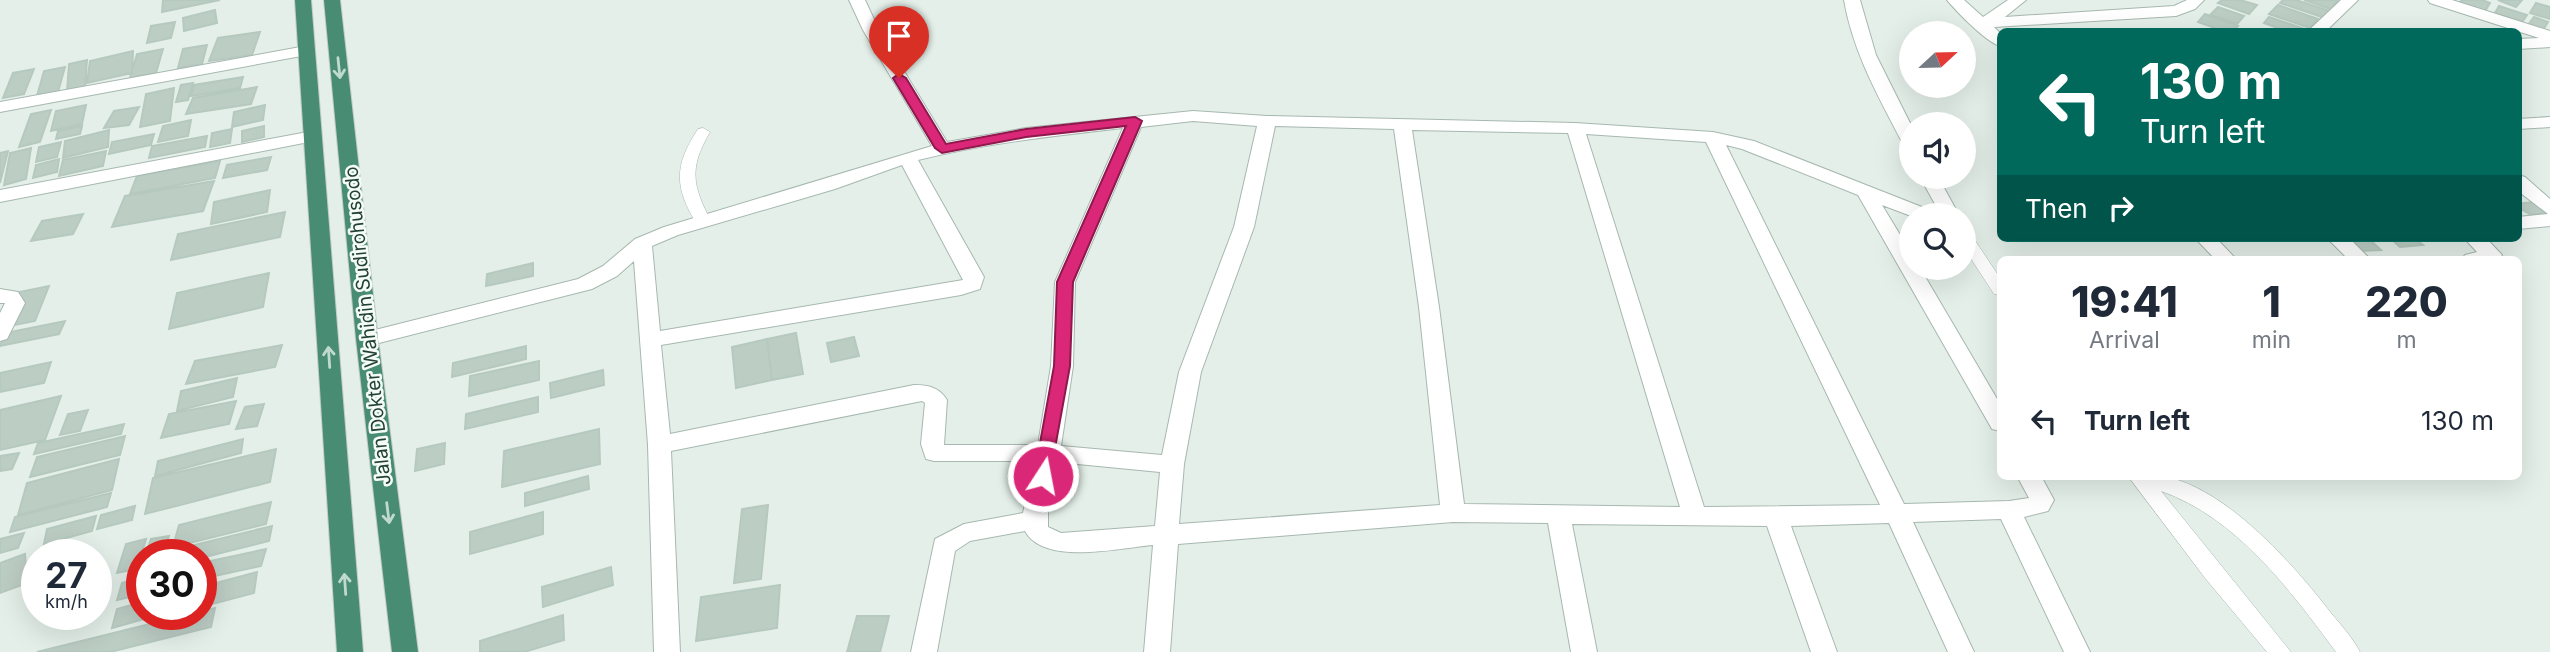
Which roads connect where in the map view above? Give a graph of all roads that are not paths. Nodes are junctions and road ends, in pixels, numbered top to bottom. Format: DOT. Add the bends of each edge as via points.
graph roads {
  1 [pos="303,0"];
  2 [pos="331,0"];
  3 [pos="857,0"];
  4 [pos="1852,0"];
  5 [pos="1955,0"];
  6 [pos="2018,0"];
  7 [pos="2196,0"];
  8 [pos="2350,0"];
  9 [pos="2436,0"];
  10 [pos="1982,23"];
  11 [pos="2319,28"];
  12 [pos="2550,36"];
  13 [pos="1997,38"];
  14 [pos="2550,42"];
  15 [pos="2522,44"];
  16 [pos="306,51"];
  17 [pos="0,107"];
  18 [pos="1899,119"];
  19 [pos="1135,121"];
  20 [pos="1267,121"];
  21 [pos="2550,122"];
  22 [pos="2522,124"];
  23 [pos="1402,125"];
  24 [pos="1575,128"];
  25 [pos="702,132"];
  26 [pos="313,136"];
  27 [pos="1713,137"];
  28 [pos="942,148"];
  29 [pos="906,157"];
  30 [pos="2522,184"];
  31 [pos="1866,193"];
  32 [pos="0,196"];
  33 [pos="1899,205"];
  34 [pos="2550,209"];
  35 [pos="2550,220"];
  36 [pos="703,222"];
  37 [pos="2522,223"];
  38 [pos="2210,242"];
  39 [pos="2341,242"];
  40 [pos="2478,242"];
  41 [pos="642,243"];
  42 [pos="1976,255"];
  43 [pos="2224,256"];
  44 [pos="2357,256"];
  45 [pos="2487,256"];
  46 [pos="1997,286"];
  47 [pos="0,296"];
  48 [pos="0,334"];
  49 [pos="366,338"];
  50 [pos="650,340"];
  51 [pos="1997,418"];
  52 [pos="659,445"];
  53 [pos="1048,453"];
  54 [pos="1172,464"];
  55 [pos="2031,480"];
  56 [pos="2142,480"];
  57 [pos="2150,480"];
  58 [pos="2009,510"];
  59 [pos="1896,512"];
  60 [pos="1453,513"];
  61 [pos="1558,514"];
  62 [pos="1695,515"];
  63 [pos="1776,517"];
  64 [pos="1034,520"];
  65 [pos="1164,534"];
  66 [pos="2327,622"];
  67 [pos="350,652"];
  68 [pos="405,652"];
  69 [pos="667,652"];
  70 [pos="924,652"];
  71 [pos="1157,652"];
  72 [pos="1584,652"];
  73 [pos="1824,652"];
  74 [pos="1961,652"];
  75 [pos="2077,652"];
  76 [pos="2280,652"];
  77 [pos="2349,652"];
  78 [pos="2360,652"];
  1 -- 16 [label="highway, Jalan Dokter Wahidin Sudirohusodo"];
  2 -- 49 [label="highway, Jalan Dokter Wahidin Sudirohusodo, one-way"];
  3 -- 28 [label="street"];
  4 -- 18 [label="street" via="1855,23"];
  5 -- 10 [label="street"];
  6 -- 10 [label="street"];
  7 -- 10 [label="street" via="2176,11"];
  8 -- 11 [label="street"];
  9 -- 12 [label="street"];
  10 -- 13 [label="street"];
  14 -- 15 [label="street"];
  16 -- 17 [label="street"];
  16 -- 26 [label="highway, Jalan Dokter Wahidin Sudirohusodo"];
  19 -- 20 [label="street" via="1193,117"];
  19 -- 28 [label="street"];
  19 -- 53 [label="street" via="1065,282 1062,366"];
  20 -- 23 [label="street"];
  20 -- 54 [label="street" via="1244,228 1190,372"];
  21 -- 22 [label="street"];
  23 -- 24 [label="street"];
  23 -- 60 [label="street"];
  24 -- 27 [label="street"];
  24 -- 62 [label="street"];
  25 -- 36 [label="lane" via="686,163 686,177"];
  26 -- 32 [label="street"];
  67 -- 26 [label="highway, Jalan Dokter Wahidin Sudirohusodo, one-way"];
  27 -- 31 [label="street" via="1748,145"];
  27 -- 59 [label="street"];
  28 -- 29 [label="street"];
  29 -- 36 [label="street"];
  29 -- 50 [label="street" via="974,277 973,284"];
  30 -- 34 [label="street"];
  31 -- 33 [label="street"];
  31 -- 51 [label="street"];
  35 -- 37 [label="street"];
  36 -- 41 [label="street"];
  38 -- 43 [label="street"];
  39 -- 44 [label="street"];
  40 -- 45 [label="street" via="2492,255"];
  41 -- 49 [label="street" via="610,271 585,284"];
  41 -- 50 [label="street"];
  42 -- 46 [label="lane"];
  47 -- 48 [label="street" via="11,297 15,303"];
  49 -- 68 [label="highway, Jalan Dokter Wahidin Sudirohusodo, one-way"];
  50 -- 52 [label="street"];
  52 -- 53 [label="street" via="927,393 936,400 934,453"];
  52 -- 69 [label="street"];
  53 -- 54 [label="street"];
  53 -- 64 [label="street"];
  54 -- 65 [label="street"];
  55 -- 58 [label="street" via="2042,500 2040,505"];
  56 -- 76 [label="lane"];
  57 -- 66 [label="lane" via="2192,495 2221,513 2276,564"];
  58 -- 59 [label="street"];
  58 -- 75 [label="street"];
  59 -- 63 [label="street"];
  59 -- 74 [label="street"];
  60 -- 61 [label="street"];
  60 -- 65 [label="street"];
  61 -- 62 [label="street"];
  61 -- 72 [label="street"];
  62 -- 63 [label="street"];
  63 -- 73 [label="street"];
  64 -- 65 [label="street" via="1045,539 1061,543"];
  64 -- 70 [label="street" via="964,533 944,546"];
  65 -- 71 [label="street"];
  66 -- 77 [label="lane"];
  66 -- 78 [label="lane"];
}
